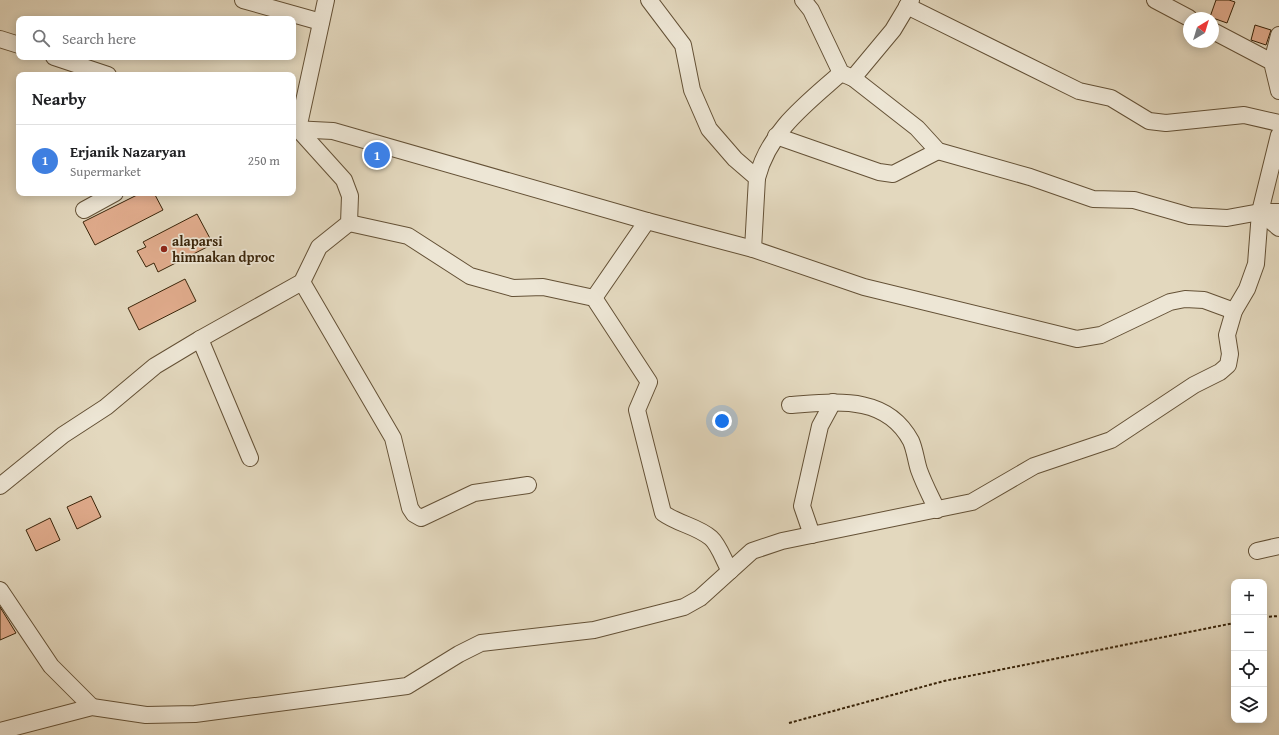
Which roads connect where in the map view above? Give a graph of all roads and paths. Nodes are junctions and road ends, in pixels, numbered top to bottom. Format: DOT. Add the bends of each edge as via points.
graph roads {
  1 [pos="243,0"];
  2 [pos="326,0"];
  3 [pos="649,0"];
  4 [pos="803,0"];
  5 [pos="1155,0"];
  6 [pos="909,3"];
  7 [pos="1183,15"];
  8 [pos="321,22"];
  9 [pos="1219,34"];
  10 [pos="1279,35"];
  11 [pos="0,39"];
  12 [pos="16,44"];
  13 [pos="63,60"];
  14 [pos="1272,62"];
  15 [pos="99,72"];
  16 [pos="847,76"];
  17 [pos="1279,91"];
  18 [pos="1279,123"];
  19 [pos="296,125"];
  20 [pos="296,129"];
  21 [pos="296,130"];
  22 [pos="1279,135"];
  23 [pos="776,136"];
  24 [pos="938,151"];
  25 [pos="757,178"];
  26 [pos="110,196"];
  27 [pos="84,210"];
  28 [pos="1260,212"];
  29 [pos="1279,212"];
  30 [pos="647,221"];
  31 [pos="349,223"];
  32 [pos="1279,228"];
  33 [pos="753,249"];
  34 [pos="302,282"];
  35 [pos="594,298"];
  36 [pos="1234,311"];
  37 [pos="200,339"];
  38 [pos="833,402"];
  39 [pos="790,405"];
  40 [pos="250,458"];
  41 [pos="528,485"];
  42 [pos="0,486"];
  43 [pos="937,510"];
  44 [pos="812,535"];
  45 [pos="1279,546"];
  46 [pos="1257,551"];
  47 [pos="730,571"];
  48 [pos="0,590"];
  49 [pos="1279,616"];
  50 [pos="1267,617"];
  51 [pos="1231,624"];
  52 [pos="92,707"];
  53 [pos="790,723"];
  54 [pos="0,731"];
  1 -- 8 [label="street"];
  2 -- 8 [label="street"];
  3 -- 25 [label="street" via="683,45 692,90 709,129 735,159"];
  4 -- 16 [label="street"];
  5 -- 7 [label="street"];
  6 -- 16 [label="street" via="893,30"];
  6 -- 18 [label="street" via="1079,92 1111,98 1149,121 1166,123 1244,115"];
  8 -- 19 [label="street"];
  9 -- 14 [label="street"];
  10 -- 14 [label="street"];
  11 -- 12 [label="street"];
  13 -- 15 [label="street"];
  14 -- 17 [label="street"];
  16 -- 23 [label="street" via="785,124"];
  16 -- 24 [label="street" via="917,128"];
  20 -- 30 [label="street" via="333,131"];
  21 -- 31 [label="street" via="344,180 350,196"];
  22 -- 28 [label="street"];
  23 -- 24 [label="street" via="879,172 893,174"];
  23 -- 25 [label="street" via="761,161"];
  24 -- 28 [label="street" via="1030,177 1093,199 1134,200 1190,216 1227,218"];
  25 -- 33 [label="street"];
  26 -- 27 [label="street"];
  28 -- 29 [label="street"];
  28 -- 32 [label="street"];
  28 -- 36 [label="street" via="1256,264 1248,289"];
  30 -- 33 [label="street"];
  30 -- 35 [label="street"];
  31 -- 34 [label="street" via="319,247"];
  31 -- 35 [label="street" via="408,236 470,276 514,288 543,287"];
  33 -- 36 [label="street" via="864,287 1077,339 1100,335 1170,302 1185,299 1204,300"];
  34 -- 37 [label="street"];
  34 -- 41 [label="street" via="393,438 410,508 414,514 421,518 474,493"];
  35 -- 47 [label="street" via="649,382 637,410 663,513 712,538"];
  36 -- 43 [label="street" via="1227,335 1230,354 1228,365 1220,372 1194,385 1112,440 1034,466 972,502"];
  37 -- 40 [label="street"];
  37 -- 42 [label="street" via="155,366 106,407 63,435"];
  38 -- 39 [label="street"];
  38 -- 43 [label="street" via="871,406 889,415 902,427 912,442 920,471"];
  38 -- 44 [label="street" via="820,426 802,506"];
  43 -- 44 [label="street"];
  44 -- 47 [label="street" via="752,551"];
  45 -- 46 [label="street"];
  47 -- 52 [label="street" via="700,598 684,607 594,630 481,643 458,654 408,686 195,714 146,715"];
  48 -- 52 [label="street" via="50,666"];
  49 -- 50 [label="path"];
  51 -- 53 [label="path" via="944,681"];
  52 -- 54 [label="street"];
}
